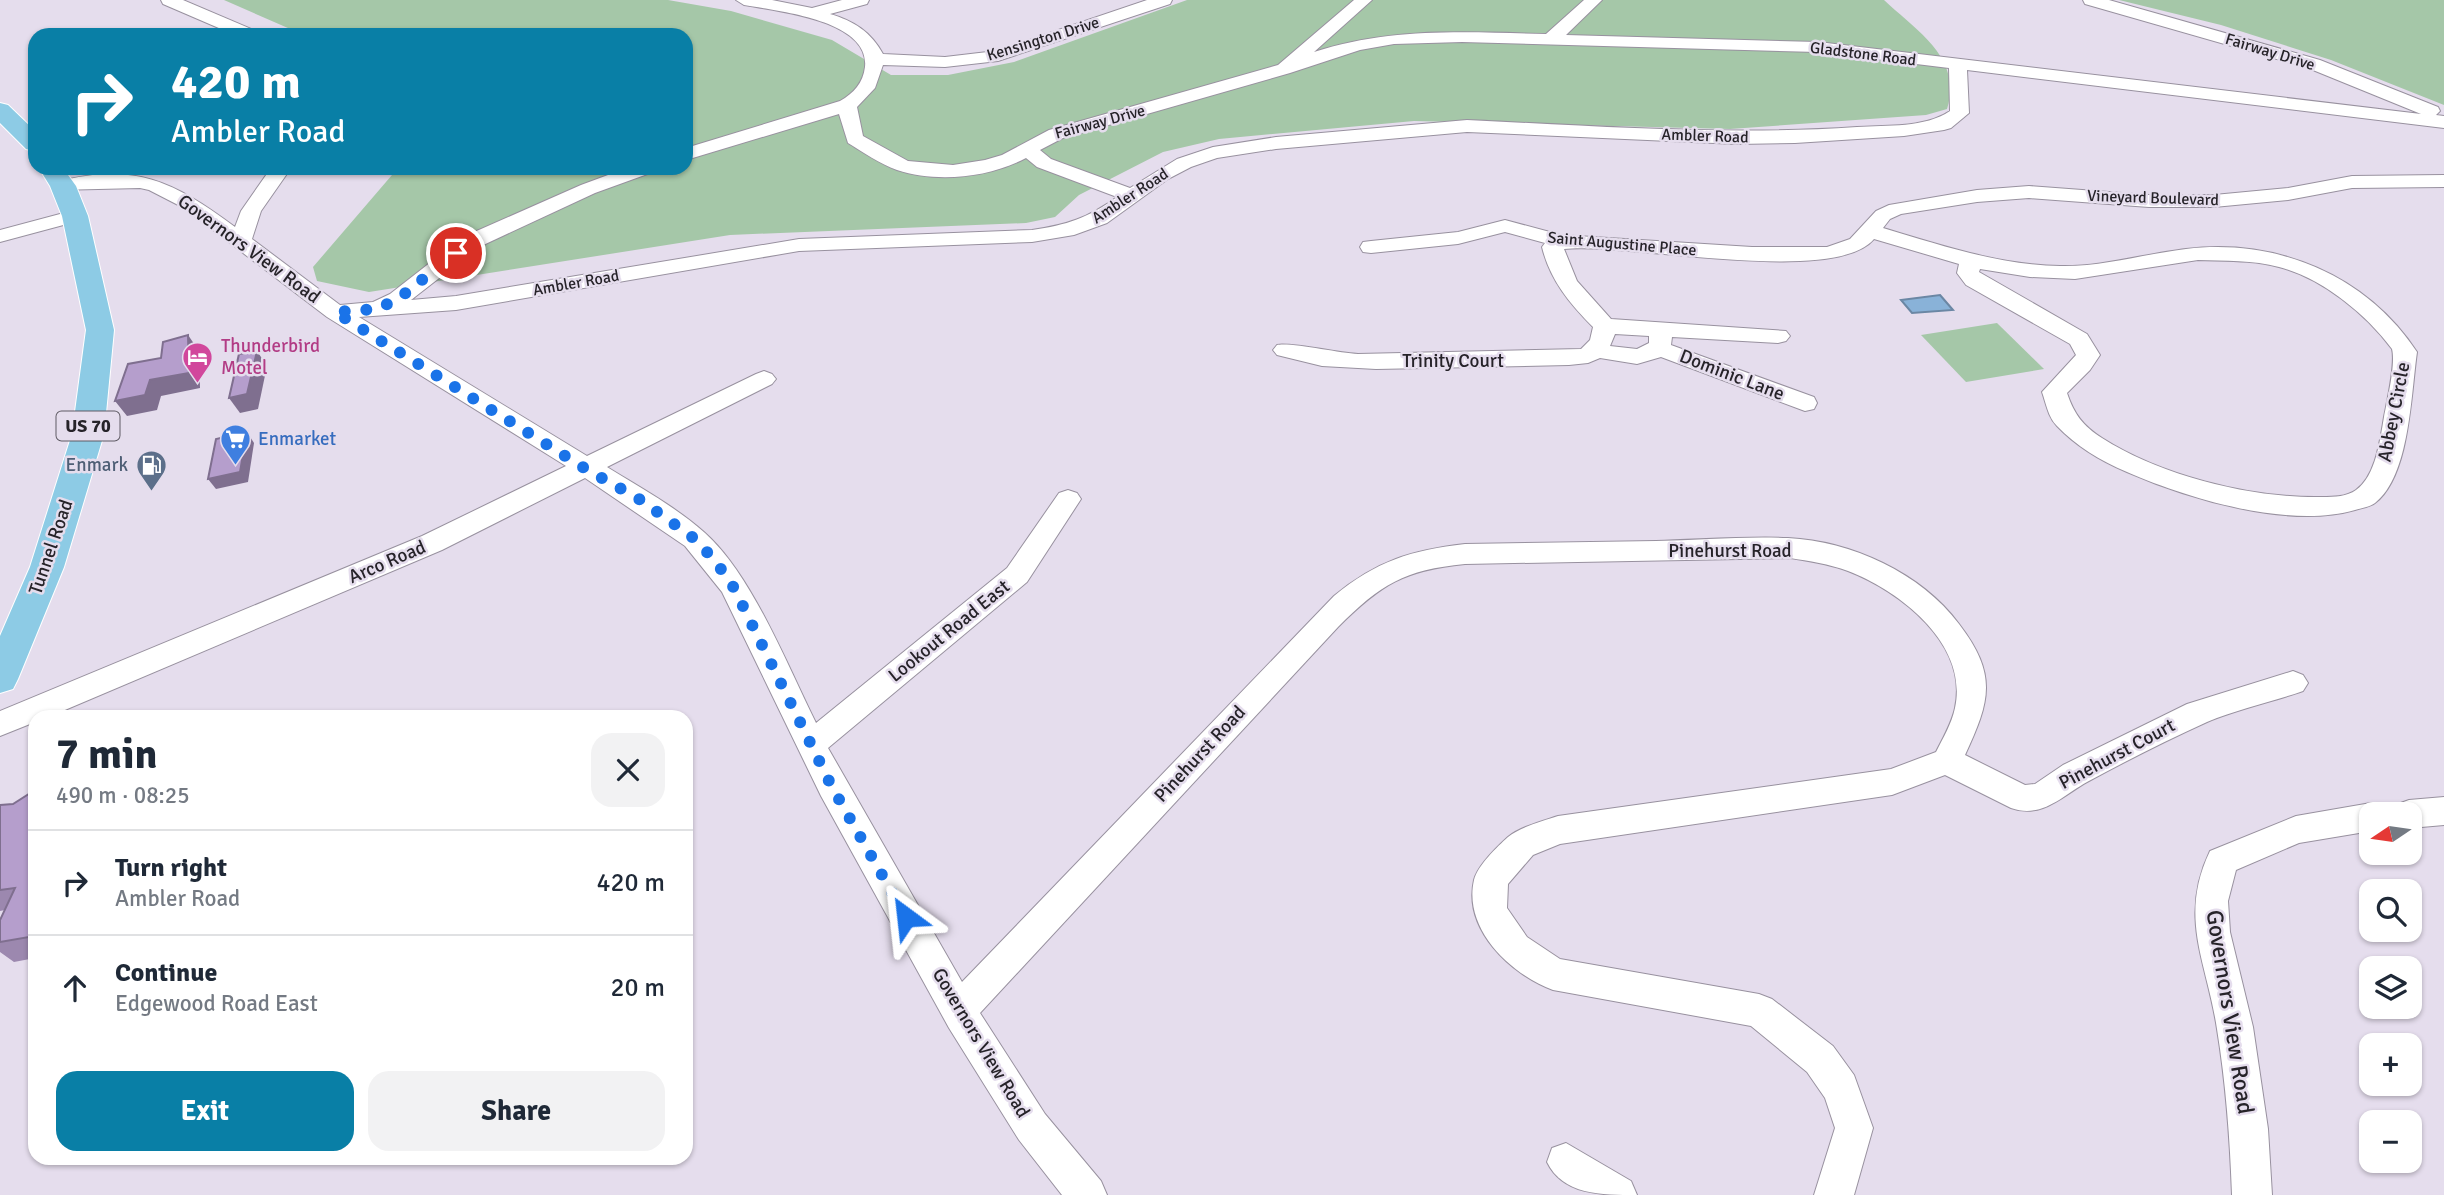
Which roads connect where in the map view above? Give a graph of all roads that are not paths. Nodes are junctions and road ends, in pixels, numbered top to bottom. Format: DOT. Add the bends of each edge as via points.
graph roads {
  1 [pos="169,0"];
  2 [pos="744,0"];
  3 [pos="861,0"];
  4 [pos="1164,0"];
  5 [pos="1364,0"];
  6 [pos="1594,0"];
  7 [pos="2091,0"];
  8 [pos="811,13"];
  9 [pos="234,28"];
  10 [pos="1551,40"];
  11 [pos="877,59"];
  12 [pos="1958,66"];
  13 [pos="1283,69"];
  14 [pos="847,105"];
  15 [pos="2444,116"];
  16 [pos="5,122"];
  17 [pos="2444,122"];
  18 [pos="28,139"];
  19 [pos="1028,150"];
  20 [pos="693,152"];
  21 [pos="276,175"];
  22 [pos="627,175"];
  23 [pos="57,177"];
  24 [pos="2444,181"];
  25 [pos="1132,196"];
  26 [pos="75,216"];
  27 [pos="1871,231"];
  28 [pos="0,236"];
  29 [pos="241,240"];
  30 [pos="1560,241"];
  31 [pos="1371,247"];
  32 [pos="1970,261"];
  33 [pos="377,309"];
  34 [pos="335,312"];
  35 [pos="1605,326"];
  36 [pos="1778,336"];
  37 [pos="1659,338"];
  38 [pos="1594,349"];
  39 [pos="1285,350"];
  40 [pos="764,379"];
  41 [pos="1805,403"];
  42 [pos="586,469"];
  43 [pos="1068,499"];
  44 [pos="0,679"];
  45 [pos="2293,682"];
  46 [pos="33,710"];
  47 [pos="28,712"];
  48 [pos="0,724"];
  49 [pos="811,744"];
  50 [pos="1947,761"];
  51 [pos="2444,811"];
  52 [pos="2422,813"];
  53 [pos="2359,819"];
  54 [pos="959,1010"];
  55 [pos="1566,1162"];
  56 [pos="1087,1195"];
  57 [pos="1617,1195"];
  58 [pos="1833,1195"];
  59 [pos="2252,1195"];
  1 -- 9 [label="street"];
  2 -- 8 [label="street"];
  3 -- 8 [label="street"];
  4 -- 11 [label="street, Kensington Drive" via="999,56 945,62"];
  5 -- 13 [label="street, Fairway Drive"];
  6 -- 10 [label="street"];
  7 -- 15 [label="street, Fairway Drive" via="2314,64"];
  8 -- 11 [label="street" via="862,36"];
  10 -- 12 [label="street, Gladstone Road" via="1818,47"];
  10 -- 13 [label="street, Gladstone Road" via="1384,40"];
  11 -- 14 [label="street" via="868,87"];
  12 -- 17 [label="street, Gladstone Road"];
  12 -- 25 [label="street, Ambler Road" via="1960,113 1944,124 1737,138 1425,128 1213,153 1172,169"];
  13 -- 19 [label="street, Fairway Drive" via="1056,134"];
  14 -- 19 [label="street, Fairway Drive" via="855,139 901,165 966,169 988,166"];
  14 -- 20 [label="street"];
  16 -- 18 [label="main road"];
  19 -- 25 [label="street" via="1044,163"];
  21 -- 29 [label="street" via="251,211"];
  22 -- 33 [label="street" via="471,242 398,299"];
  23 -- 26 [label="main road, Tunnel Road / US 70"];
  23 -- 29 [label="street, Governors View Road" via="155,185"];
  24 -- 27 [label="street, Vineyard Boulevard" via="2352,182 2214,201 2029,192 1977,196 1896,209 1883,215"];
  25 -- 33 [label="street, Ambler Road" via="1100,219 1067,231 799,245 467,302"];
  26 -- 28 [label="street"];
  26 -- 44 [label="main road, Tunnel Road / US 70" via="100,330 88,434 47,567"];
  27 -- 30 [label="street, Saint Augustine Place" via="1858,244 1807,254"];
  27 -- 32 [label="street, Abbey Circle"];
  29 -- 34 [label="street, Governors View Road"];
  30 -- 31 [label="street, Saint Augustine Place" via="1504,226 1458,238"];
  30 -- 35 [label="street" via="1553,247 1556,267 1571,292"];
  32 -- 32 [label="street, Abbey Circle" via="2059,273 2198,254 2265,256 2331,281 2394,334 2405,352 2389,455 2376,486 2348,506 2277,506 2200,490 2136,467 2091,444 2062,418 2053,402 2054,392 2088,355 2079,339 1974,280 1968,273"];
  33 -- 34 [label="street, Ambler Road"];
  34 -- 42 [label="street, Governors View Road"];
  35 -- 37 [label="street"];
  35 -- 38 [label="street"];
  36 -- 37 [label="street"];
  37 -- 38 [label="street" via="1649,355"];
  37 -- 41 [label="street, Dominic Lane"];
  38 -- 39 [label="street, Trinity Court" via="1588,356 1531,361 1362,362 1315,359"];
  40 -- 42 [label="street, Arco Road"];
  42 -- 46 [label="street, Arco Road" via="432,543"];
  42 -- 49 [label="street, Governors View Road" via="695,539 716,562 766,649"];
  43 -- 49 [label="street, Lookout Road East" via="1017,575"];
  45 -- 50 [label="street, Pinehurst Court" via="2198,712 2074,774 2042,796 2022,799"];
  47 -- 48 [label="street, Arco Road"];
  49 -- 54 [label="street, Governors View Road"];
  50 -- 54 [label="street, Pinehurst Road" via="1970,707 1970,667 1942,621 1904,588 1866,567 1790,548 1432,556 1391,569 1361,586"];
  50 -- 58 [label="street" via="1892,782 1558,830 1521,845 1491,879 1490,912 1515,948 1553,974 1759,1011 1821,1059 1841,1088 1854,1128"];
  51 -- 52 [label="street"];
  53 -- 59 [label="street, Governors View Road" via="2296,830 2222,861 2211,901 2213,932 2235,1027 2249,1129"];
  54 -- 56 [label="street, Governors View Road" via="1032,1127"];
  55 -- 57 [label="street"];
}
